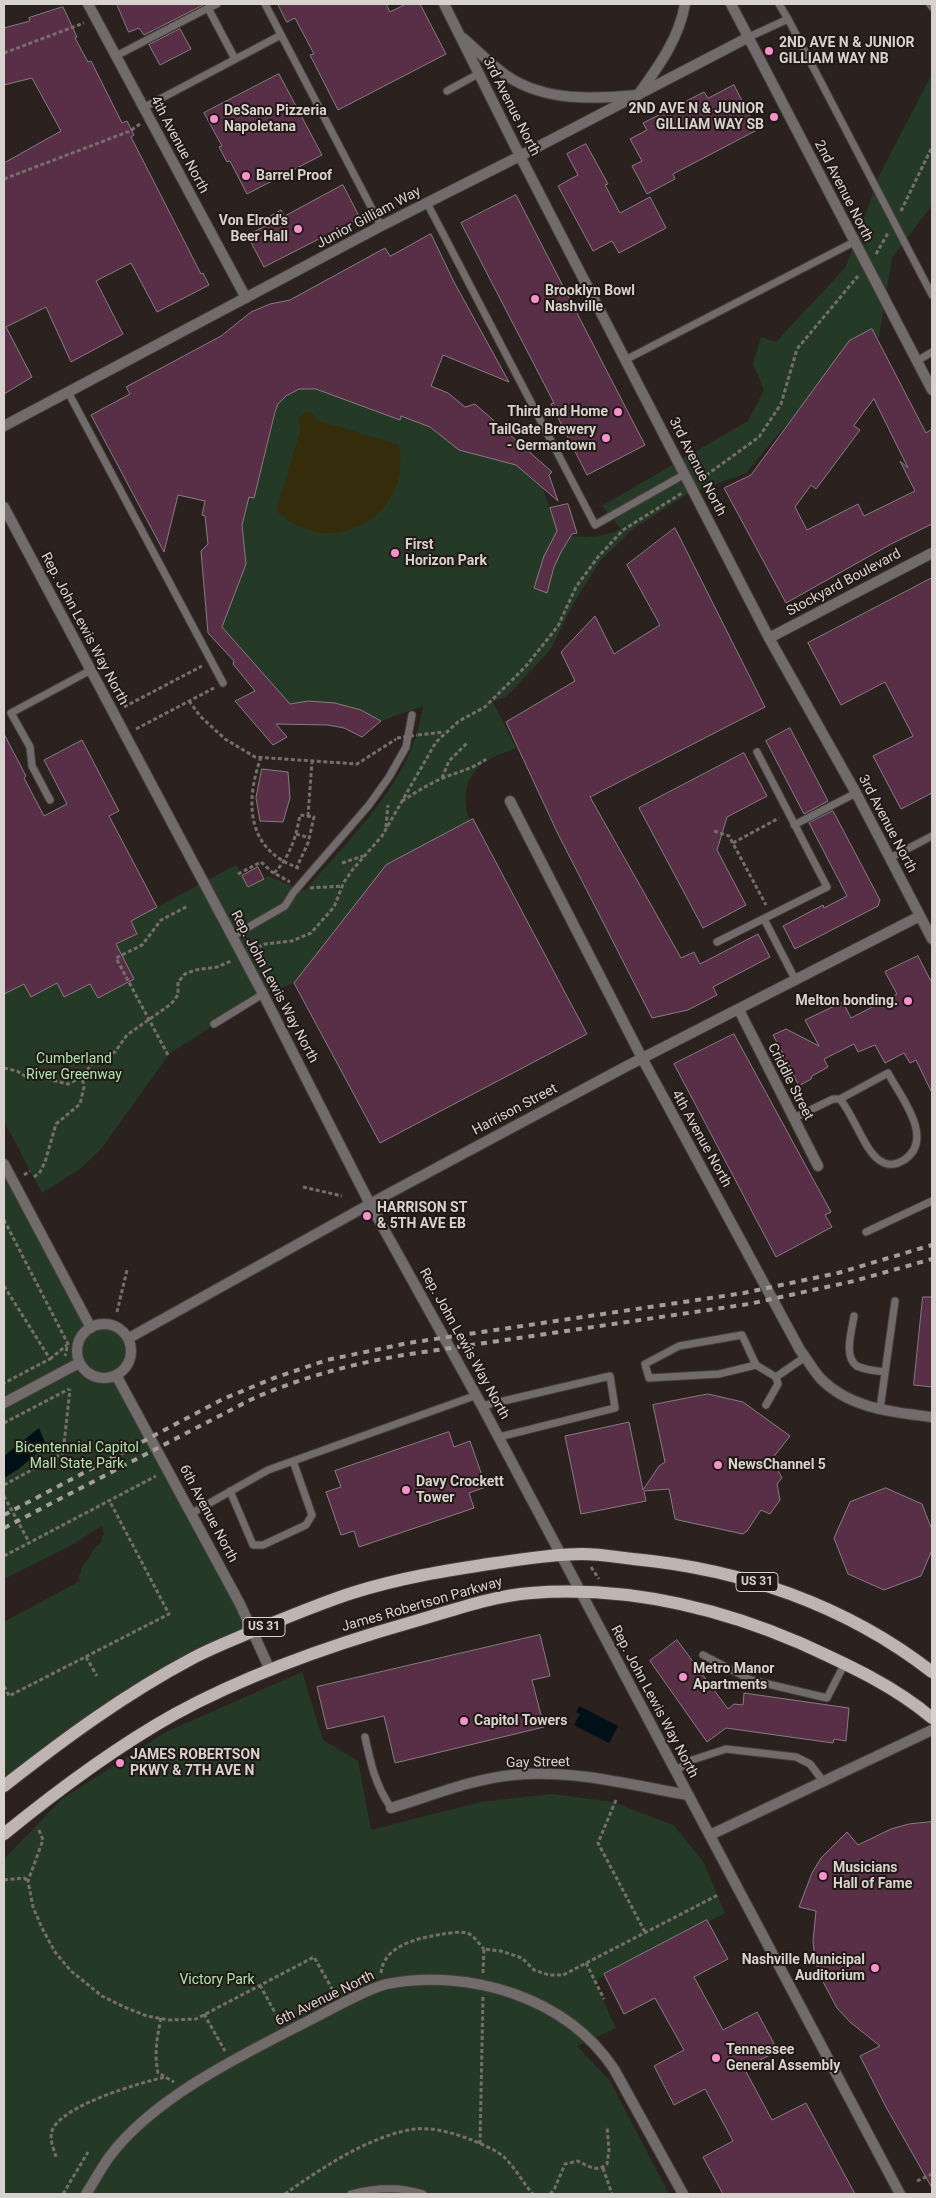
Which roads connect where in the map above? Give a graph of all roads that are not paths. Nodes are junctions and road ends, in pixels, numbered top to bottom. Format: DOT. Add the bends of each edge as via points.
graph roads {
  1 [pos="88,4"];
  2 [pos="217,4"];
  3 [pos="265,4"];
  4 [pos="444,4"];
  5 [pos="685,4"];
  6 [pos="731,4"];
  7 [pos="779,4"];
  8 [pos="930,4"];
  9 [pos="208,8"];
  10 [pos="932,8"];
  11 [pos="788,19"];
  12 [pos="458,33"];
  13 [pos="281,35"];
  14 [pos="749,37"];
  15 [pos="116,56"];
  16 [pos="235,59"];
  17 [pos="478,74"];
  18 [pos="447,91"];
  19 [pos="638,95"];
  20 [pos="143,108"];
  21 [pos="520,156"];
  22 [pos="428,202"];
  23 [pos="381,226"];
  24 [pos="854,242"];
  25 [pos="932,295"];
  26 [pos="246,298"];
  27 [pos="932,352"];
  28 [pos="627,359"];
  29 [pos="917,360"];
  30 [pos="932,390"];
  31 [pos="68,392"];
  32 [pos="4,426"];
  33 [pos="685,474"];
  34 [pos="4,507"];
  35 [pos="932,552"];
  36 [pos="769,638"];
  37 [pos="91,670"];
  38 [pos="223,683"];
  39 [pos="412,715"];
  40 [pos="757,752"];
  41 [pos="856,793"];
  42 [pos="50,800"];
  43 [pos="510,801"];
  44 [pos="794,825"];
  45 [pos="932,836"];
  46 [pos="890,858"];
  47 [pos="920,916"];
  48 [pos="767,917"];
  49 [pos="232,936"];
  50 [pos="932,939"];
  51 [pos="717,942"];
  52 [pos="796,981"];
  53 [pos="264,994"];
  54 [pos="738,1010"];
  55 [pos="214,1024"];
  56 [pos="642,1058"];
  57 [pos="840,1100"];
  58 [pos="794,1118"];
  59 [pos="4,1164"];
  60 [pos="818,1166"];
  61 [pos="932,1201"];
  62 [pos="370,1204"];
  63 [pos="866,1232"];
  64 [pos="895,1301"];
  65 [pos="854,1316"];
  66 [pos="92,1328"];
  67 [pos="129,1338"];
  68 [pos="805,1357"];
  69 [pos="79,1363"];
  70 [pos="756,1365"];
  71 [pos="885,1372"];
  72 [pos="116,1375"];
  73 [pos="776,1376"];
  74 [pos="476,1395"];
  75 [pos="4,1403"];
  76 [pos="766,1405"];
  77 [pos="482,1406"];
  78 [pos="880,1409"];
  79 [pos="932,1417"];
  80 [pos="499,1437"];
  81 [pos="293,1461"];
  82 [pos="230,1491"];
  83 [pos="192,1513"];
  84 [pos="561,1556"];
  85 [pos="581,1593"];
  86 [pos="254,1631"];
  87 [pos="703,1655"];
  88 [pos="846,1663"];
  89 [pos="270,1670"];
  90 [pos="932,1672"];
  91 [pos="932,1718"];
  92 [pos="932,1730"];
  93 [pos="365,1737"];
  94 [pos="675,1771"];
  95 [pos="823,1781"];
  96 [pos="4,1786"];
  97 [pos="688,1795"];
  98 [pos="391,1808"];
  99 [pos="4,1832"];
  100 [pos="710,1835"];
  101 [pos="86,2194"];
  102 [pos="351,2194"];
  103 [pos="423,2194"];
  104 [pos="683,2194"];
  105 [pos="900,2194"];
  1 -- 15 [label="street, 4th Avenue North"];
  2 -- 9 [label="lane"];
  3 -- 13 [label="lane"];
  4 -- 12 [label="street, 3rd Avenue North"];
  5 -- 19 [label="street" via="676,37"];
  6 -- 14 [label="street, 2nd Avenue North"];
  7 -- 11 [label="lane"];
  8 -- 10 [label="lane"];
  9 -- 15 [label="lane"];
  9 -- 16 [label="lane"];
  11 -- 14 [label="lane"];
  11 -- 25 [label="lane"];
  12 -- 17 [label="street, 3rd Avenue North"];
  12 -- 19 [label="street" via="508,76 538,90 565,97 596,99"];
  13 -- 16 [label="lane"];
  13 -- 23 [label="lane"];
  14 -- 19 [label="street, Junior Gilliam Way"];
  14 -- 24 [label="street, 2nd Avenue North"];
  15 -- 20 [label="street, 4th Avenue North"];
  16 -- 20 [label="lane"];
  17 -- 18 [label="lane"];
  17 -- 21 [label="street, 3rd Avenue North"];
  19 -- 21 [label="street, Junior Gilliam Way"];
  20 -- 26 [label="street, 4th Avenue North"];
  21 -- 22 [label="street, Junior Gilliam Way"];
  21 -- 28 [label="street, 3rd Avenue North"];
  22 -- 23 [label="street, Junior Gilliam Way"];
  22 -- 33 [label="lane" via="595,525"];
  23 -- 26 [label="street, Junior Gilliam Way"];
  24 -- 28 [label="lane"];
  24 -- 29 [label="street, 2nd Avenue North"];
  26 -- 31 [label="street, Junior Gilliam Way"];
  27 -- 29 [label="lane"];
  28 -- 33 [label="street, 3rd Avenue North"];
  29 -- 30 [label="street, 2nd Avenue North"];
  31 -- 32 [label="street, Junior Gilliam Way"];
  31 -- 38 [label="lane"];
  33 -- 36 [label="street, 3rd Avenue North"];
  34 -- 37 [label="street, Rep. John Lewis Way North"];
  35 -- 36 [label="street, Stockyard Boulevard"];
  36 -- 41 [label="street, 3rd Avenue North"];
  37 -- 42 [label="lane" via="12,713 30,748 32,766"];
  37 -- 49 [label="street, Rep. John Lewis Way North"];
  39 -- 49 [label="lane" via="406,747 369,805 285,906"];
  40 -- 44 [label="lane"];
  41 -- 44 [label="lane"];
  41 -- 46 [label="street, 3rd Avenue North"];
  43 -- 56 [label="street, 4th Avenue North"];
  44 -- 48 [label="lane" via="827,886"];
  45 -- 46 [label="lane"];
  46 -- 47 [label="street, 3rd Avenue North"];
  47 -- 50 [label="street, 3rd Avenue North"];
  47 -- 52 [label="street, Harrison Street"];
  48 -- 51 [label="lane"];
  48 -- 52 [label="lane"];
  49 -- 53 [label="street, Rep. John Lewis Way North"];
  52 -- 54 [label="street, Harrison Street"];
  53 -- 55 [label="lane"];
  53 -- 62 [label="street, Rep. John Lewis Way North"];
  54 -- 56 [label="street, Harrison Street"];
  54 -- 58 [label="street, Criddle Street"];
  56 -- 62 [label="street, Harrison Street"];
  56 -- 68 [label="street, 4th Avenue North"];
  57 -- 57 [label="lane" via="880,1160 899,1164 910,1156 918,1128 888,1073"];
  57 -- 58 [label="lane" via="833,1099"];
  58 -- 60 [label="street, Criddle Street"];
  59 -- 66 [label="street"];
  61 -- 63 [label="lane"];
  62 -- 67 [label="street, Harrison Street"];
  62 -- 74 [label="street, Rep. John Lewis Way North"];
  64 -- 71 [label="lane"];
  65 -- 71 [label="lane" via="849,1355 852,1362 859,1367"];
  66 -- 67 [label="street" via="111,1325"];
  66 -- 69 [label="street" via="78,1344"];
  67 -- 72 [label="street" via="131,1358 127,1367"];
  68 -- 73 [label="lane"];
  68 -- 78 [label="street, 4th Avenue North" via="820,1378 845,1398"];
  69 -- 72 [label="street" via="93,1376 107,1378"];
  69 -- 75 [label="street"];
  70 -- 70 [label="lane" via="742,1335 679,1346 644,1364 648,1378 719,1374"];
  70 -- 73 [label="lane"];
  71 -- 78 [label="lane"];
  72 -- 83 [label="street, 6th Avenue North"];
  73 -- 76 [label="lane" via="778,1384"];
  74 -- 77 [label="street, Rep. John Lewis Way North"];
  74 -- 81 [label="lane"];
  77 -- 80 [label="street, Rep. John Lewis Way North"];
  77 -- 80 [label="lane" via="610,1376 615,1408"];
  78 -- 79 [label="street, 4th Avenue North"];
  80 -- 84 [label="street, Rep. John Lewis Way North"];
  81 -- 82 [label="lane" via="268,1470"];
  81 -- 82 [label="lane" via="312,1515 306,1525 263,1545 253,1545"];
  82 -- 83 [label="lane"];
  83 -- 86 [label="street, 6th Avenue North"];
  84 -- 85 [label="street, Rep. John Lewis Way North"];
  84 -- 86 [label="main road, James Robertson Parkway / US 31" via="459,1568 355,1592"];
  84 -- 90 [label="main road, James Robertson Parkway / US 31" via="583,1554 657,1561 739,1576 814,1602 879,1636"];
  85 -- 88 [label="main road, James Robertson Parkway" via="635,1596 696,1608 772,1632"];
  85 -- 89 [label="main road, James Robertson Parkway" via="501,1596 396,1626"];
  85 -- 94 [label="street, Rep. John Lewis Way North"];
  86 -- 89 [label="street, 6th Avenue North"];
  86 -- 96 [label="main road, James Robertson Parkway / US 31" via="194,1658 130,1695 45,1752"];
  87 -- 88 [label="lane" via="751,1680 827,1698"];
  88 -- 91 [label="main road, James Robertson Parkway" via="908,1699"];
  89 -- 99 [label="main road, James Robertson Parkway" via="218,1693 139,1735 55,1792"];
  92 -- 95 [label="street"];
  93 -- 98 [label="lane" via="373,1776"];
  94 -- 95 [label="lane" via="692,1760 726,1749 796,1757 810,1764"];
  94 -- 97 [label="street, Rep. John Lewis Way North"];
  95 -- 100 [label="street"];
  97 -- 98 [label="street, Gay Street" via="559,1774 514,1775 480,1781"];
  97 -- 100 [label="street, Rep. John Lewis Way North"];
  100 -- 105 [label="street, Rep. John Lewis Way North"];
  101 -- 104 [label="street, 6th Avenue North" via="122,2142 151,2114 185,2089 286,2032 379,1986 448,1980 483,1984 546,2008 579,2029 614,2069"];
  102 -- 103 [label="lane" via="387,2188"];
}
